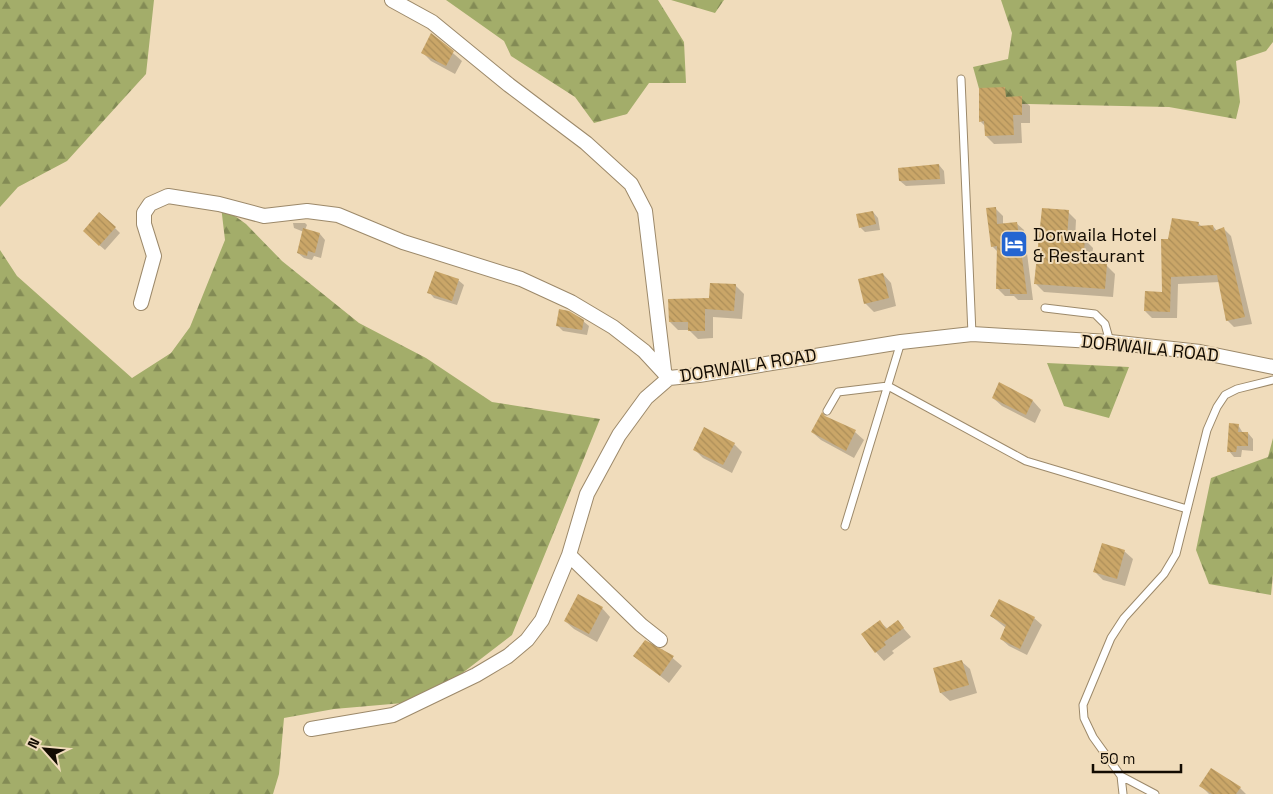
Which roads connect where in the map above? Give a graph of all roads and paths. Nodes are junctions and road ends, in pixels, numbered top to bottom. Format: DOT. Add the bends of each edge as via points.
graph roads {
  1 [pos="392,0"];
  2 [pos="960,79"];
  3 [pos="140,303"];
  4 [pos="1045,308"];
  5 [pos="972,334"];
  6 [pos="901,342"];
  7 [pos="1110,342"];
  8 [pos="1273,367"];
  9 [pos="666,374"];
  10 [pos="1273,380"];
  11 [pos="888,386"];
  12 [pos="827,411"];
  13 [pos="1187,509"];
  14 [pos="844,526"];
  15 [pos="569,555"];
  16 [pos="660,640"];
  17 [pos="311,729"];
  18 [pos="1121,776"];
  19 [pos="1123,794"];
  20 [pos="1155,794"];
  1 -- 9 [label="street" via="432,22 586,143 631,184 645,210"];
  2 -- 5 [label="lane"];
  3 -- 9 [label="street" via="154,256 144,224 144,213 150,204 168,196 219,204 264,216 307,210 338,215 403,242 521,279 572,302 644,351"];
  4 -- 7 [label="lane" via="1095,314 1106,324"];
  5 -- 6 [label="street, DORWAILA ROAD"];
  5 -- 7 [label="street, DORWAILA ROAD"];
  6 -- 9 [label="street, DORWAILA ROAD" via="699,375"];
  6 -- 11 [label="lane"];
  7 -- 8 [label="street, DORWAILA ROAD" via="1200,352"];
  9 -- 15 [label="street, DORWAILA ROAD" via="619,435 587,494"];
  10 -- 13 [label="lane" via="1237,389 1226,395 1217,407 1207,430"];
  11 -- 12 [label="lane" via="838,392"];
  11 -- 13 [label="lane" via="1026,461"];
  11 -- 14 [label="lane"];
  13 -- 18 [label="lane" via="1176,554 1164,574 1115,632 1083,705 1084,718 1093,737"];
  15 -- 16 [label="street"];
  15 -- 17 [label="street, DORWAILA ROAD" via="542,620 528,640 508,656 393,715"];
  18 -- 19 [label="lane"];
  18 -- 20 [label="lane"];
}
